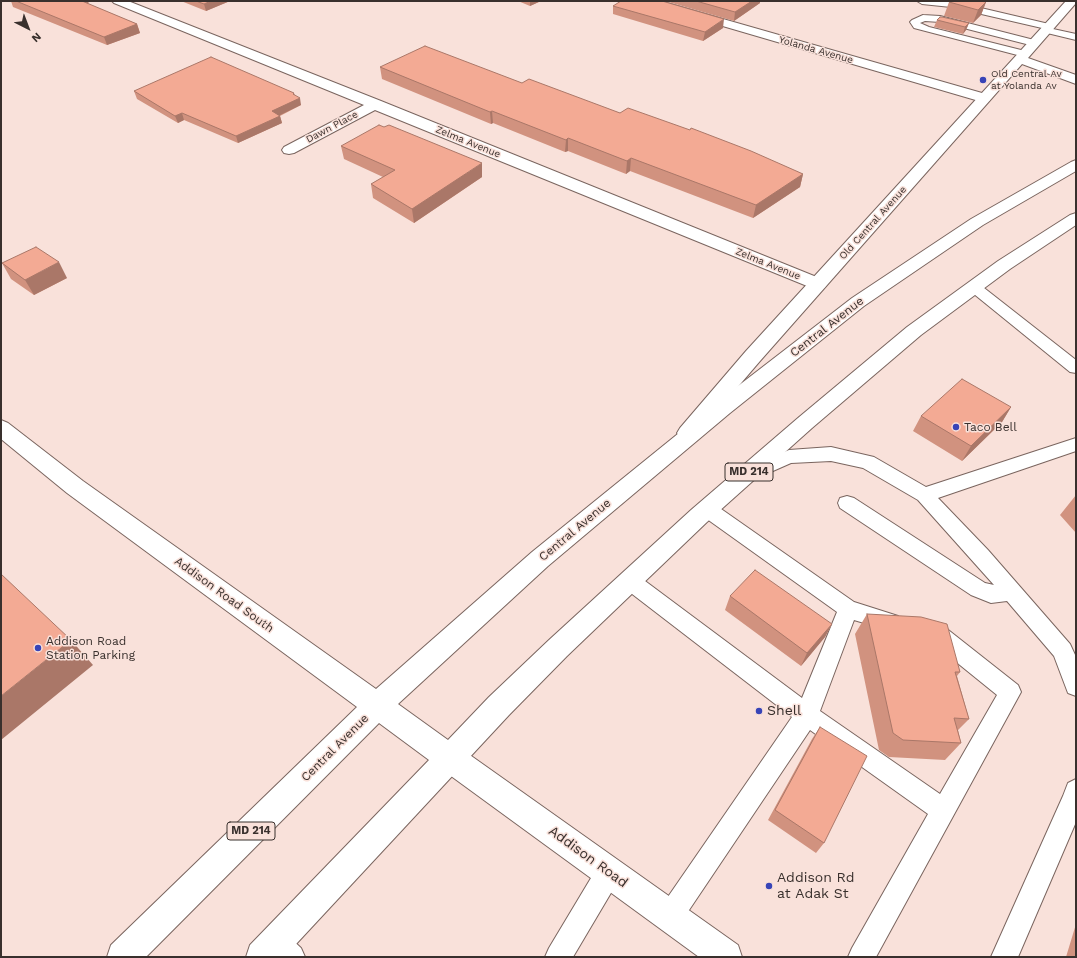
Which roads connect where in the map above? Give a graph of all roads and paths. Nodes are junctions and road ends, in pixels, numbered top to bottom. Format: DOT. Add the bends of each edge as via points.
graph roads {
  1 [pos="118,1"];
  2 [pos="648,1"];
  3 [pos="922,1"];
  4 [pos="1072,1"];
  5 [pos="1047,29"];
  6 [pos="994,32"];
  7 [pos="1076,37"];
  8 [pos="984,43"];
  9 [pos="1034,43"];
  10 [pos="1022,56"];
  11 [pos="1076,80"];
  12 [pos="984,98"];
  13 [pos="376,104"];
  14 [pos="289,150"];
  15 [pos="1076,165"];
  16 [pos="1076,218"];
  17 [pos="818,284"];
  18 [pos="974,287"];
  19 [pos="1076,368"];
  20 [pos="1,428"];
  21 [pos="1076,444"];
  22 [pos="676,447"];
  23 [pos="742,478"];
  24 [pos="924,495"];
  25 [pos="847,503"];
  26 [pos="707,509"];
  27 [pos="630,581"];
  28 [pos="1012,592"];
  29 [pos="848,609"];
  30 [pos="1076,686"];
  31 [pos="378,705"];
  32 [pos="808,715"];
  33 [pos="450,758"];
  34 [pos="1076,794"];
  35 [pos="943,810"];
  36 [pos="609,872"];
  37 [pos="670,916"];
  38 [pos="276,952"];
  39 [pos="123,957"];
  40 [pos="558,957"];
  41 [pos="726,957"];
  42 [pos="861,957"];
  43 [pos="1004,957"];
  1 -- 13 [label="main road, Zelma Avenue"];
  2 -- 12 [label="main road, Yolanda Avenue"];
  3 -- 5 [label="lane" via="951,4"];
  4 -- 5 [label="main road, Old Central Avenue"];
  5 -- 7 [label="lane"];
  5 -- 9 [label="main road, Old Central Avenue"];
  6 -- 8 [label="lane"];
  6 -- 8 [label="lane" via="934,18 923,18 915,22 917,26 926,29"];
  6 -- 9 [label="lane"];
  8 -- 10 [label="lane"];
  9 -- 10 [label="main road, Old Central Avenue"];
  10 -- 11 [label="main road"];
  10 -- 12 [label="main road, Old Central Avenue"];
  12 -- 17 [label="main road, Old Central Avenue"];
  13 -- 14 [label="main road, Dawn Place"];
  13 -- 17 [label="main road, Zelma Avenue"];
  15 -- 22 [label="main road, Central Avenue / MD 214" via="977,222 858,302"];
  16 -- 18 [label="main road, MD 214"];
  17 -- 22 [label="main road, Old Central Avenue"];
  18 -- 19 [label="lane"];
  18 -- 23 [label="main road, MD 214" via="914,331"];
  20 -- 31 [label="main road, Addison Road South" via="75,487"];
  21 -- 24 [label="lane"];
  22 -- 31 [label="main road, Central Avenue / MD 214" via="540,559"];
  23 -- 24 [label="lane" via="790,457 832,454 868,462"];
  23 -- 26 [label="main road, MD 214"];
  24 -- 28 [label="lane"];
  25 -- 28 [label="lane" via="978,588 992,594"];
  26 -- 27 [label="main road, MD 214"];
  26 -- 29 [label="lane"];
  27 -- 32 [label="lane"];
  27 -- 33 [label="main road, MD 214" via="537,668"];
  28 -- 30 [label="lane" via="1063,651"];
  29 -- 32 [label="lane"];
  29 -- 35 [label="lane" via="940,636 1010,692"];
  31 -- 33 [label="main road, Addison Road South"];
  31 -- 39 [label="main road, Central Avenue / MD 214"];
  32 -- 35 [label="lane"];
  32 -- 37 [label="lane"];
  33 -- 36 [label="main road, Addison Road"];
  33 -- 38 [label="main road, MD 214"];
  34 -- 43 [label="lane"];
  35 -- 42 [label="lane"];
  36 -- 37 [label="main road, Addison Road"];
  36 -- 40 [label="lane"];
  37 -- 41 [label="main road, Addison Road"];
}
